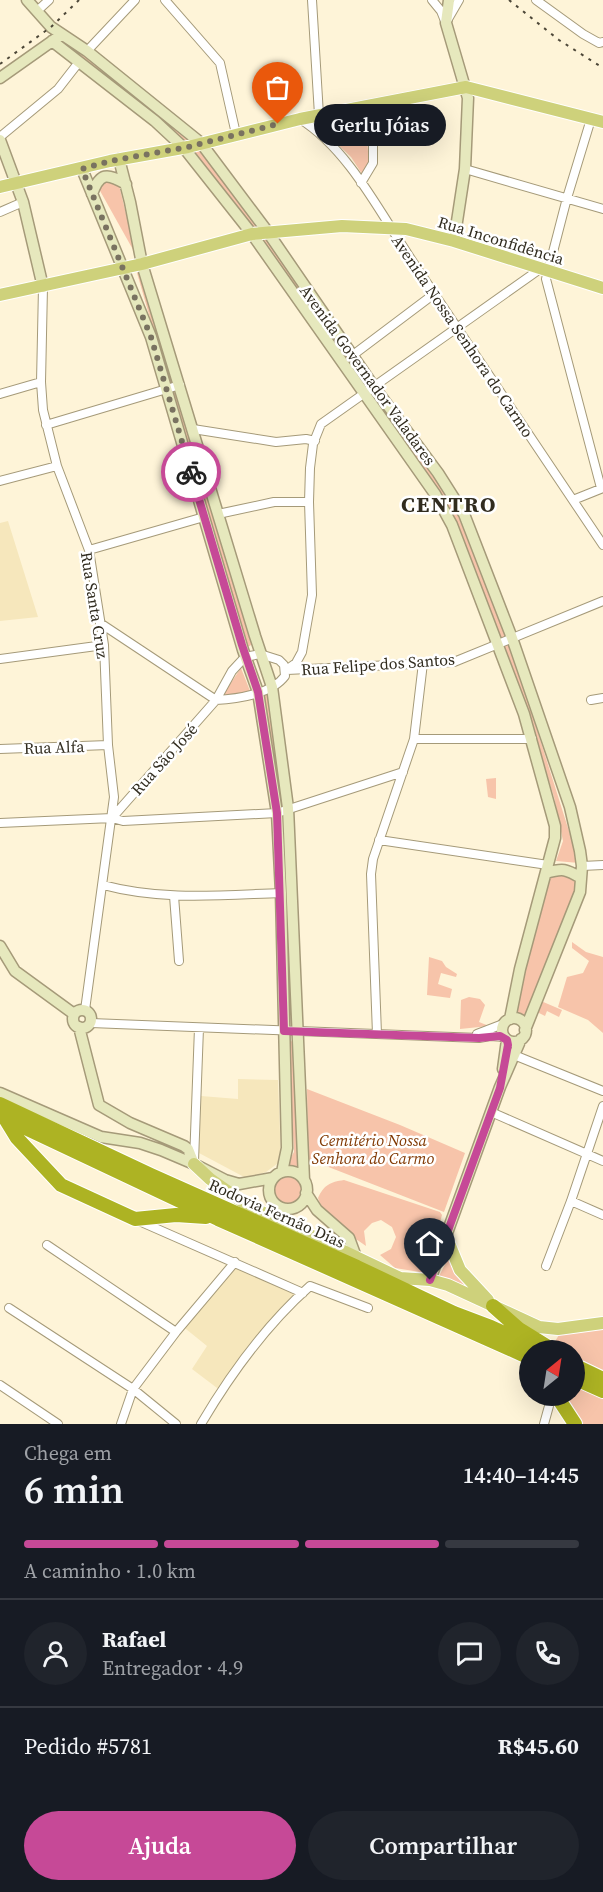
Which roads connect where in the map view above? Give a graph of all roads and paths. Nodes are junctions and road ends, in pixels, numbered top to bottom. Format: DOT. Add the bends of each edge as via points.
graph roads {
  1 [pos="27,0"];
  2 [pos="49,0"];
  3 [pos="135,0"];
  4 [pos="165,0"];
  5 [pos="312,0"];
  6 [pos="432,0"];
  7 [pos="449,0"];
  8 [pos="459,0"];
  9 [pos="536,0"];
  10 [pos="37,11"];
  11 [pos="446,23"];
  12 [pos="56,38"];
  13 [pos="603,42"];
  14 [pos="87,51"];
  15 [pos="79,62"];
  16 [pos="0,78"];
  17 [pos="466,87"];
  18 [pos="368,106"];
  19 [pos="319,116"];
  20 [pos="300,119"];
  21 [pos="597,120"];
  22 [pos="317,131"];
  23 [pos="236,134"];
  24 [pos="0,139"];
  25 [pos="201,143"];
  26 [pos="184,148"];
  27 [pos="119,159"];
  28 [pos="82,169"];
  29 [pos="465,169"];
  30 [pos="17,183"];
  31 [pos="361,183"];
  32 [pos="126,184"];
  33 [pos="0,187"];
  34 [pos="92,194"];
  35 [pos="567,198"];
  36 [pos="23,202"];
  37 [pos="603,208"];
  38 [pos="0,212"];
  39 [pos="389,227"];
  40 [pos="267,231"];
  41 [pos="252,234"];
  42 [pos="454,241"];
  43 [pos="142,264"];
  44 [pos="122,268"];
  45 [pos="544,271"];
  46 [pos="43,287"];
  47 [pos="603,288"];
  48 [pos="0,294"];
  49 [pos="434,294"];
  50 [pos="458,327"];
  51 [pos="353,355"];
  52 [pos="40,382"];
  53 [pos="180,385"];
  54 [pos="166,389"];
  55 [pos="370,390"];
  56 [pos="0,394"];
  57 [pos="46,425"];
  58 [pos="194,429"];
  59 [pos="315,441"];
  60 [pos="57,466"];
  61 [pos="0,481"];
  62 [pos="602,488"];
  63 [pos="573,500"];
  64 [pos="309,502"];
  65 [pos="218,514"];
  66 [pos="204,518"];
  67 [pos="603,545"];
  68 [pos="89,550"];
  69 [pos="603,601"];
  70 [pos="100,623"];
  71 [pos="512,638"];
  72 [pos="496,644"];
  73 [pos="104,645"];
  74 [pos="260,654"];
  75 [pos="245,657"];
  76 [pos="0,659"];
  77 [pos="423,663"];
  78 [pos="286,670"];
  79 [pos="272,687"];
  80 [pos="258,692"];
  81 [pos="603,698"];
  82 [pos="216,700"];
  83 [pos="591,700"];
  84 [pos="414,739"];
  85 [pos="532,739"];
  86 [pos="108,745"];
  87 [pos="0,749"];
  88 [pos="403,772"];
  89 [pos="288,808"];
  90 [pos="277,813"];
  91 [pos="112,818"];
  92 [pos="0,823"];
  93 [pos="379,840"];
  94 [pos="603,865"];
  95 [pos="582,866"];
  96 [pos="547,869"];
  97 [pos="581,878"];
  98 [pos="103,885"];
  99 [pos="281,893"];
  100 [pos="174,896"];
  101 [pos="0,945"];
  102 [pos="179,961"];
  103 [pos="0,968"];
  104 [pos="15,971"];
  105 [pos="79,1012"];
  106 [pos="507,1022"];
  107 [pos="91,1023"];
  108 [pos="79,1027"];
  109 [pos="199,1028"];
  110 [pos="284,1031"];
  111 [pos="298,1031"];
  112 [pos="377,1034"];
  113 [pos="523,1034"];
  114 [pos="464,1036"];
  115 [pos="506,1039"];
  116 [pos="514,1055"];
  117 [pos="500,1088"];
  118 [pos="603,1091"];
  119 [pos="0,1093"];
  120 [pos="603,1106"];
  121 [pos="1,1112"];
  122 [pos="490,1112"];
  123 [pos="587,1154"];
  124 [pos="603,1161"];
  125 [pos="194,1164"];
  126 [pos="278,1175"];
  127 [pos="304,1180"];
  128 [pos="306,1193"];
  129 [pos="572,1201"];
  130 [pos="176,1215"];
  131 [pos="603,1215"];
  132 [pos="135,1219"];
  133 [pos="218,1219"];
  134 [pos="174,1236"];
  135 [pos="446,1236"];
  136 [pos="47,1245"];
  137 [pos="356,1257"];
  138 [pos="235,1262"];
  139 [pos="546,1266"];
  140 [pos="400,1278"];
  141 [pos="430,1280"];
  142 [pos="303,1293"];
  143 [pos="493,1306"];
  144 [pos="9,1308"];
  145 [pos="368,1308"];
  146 [pos="603,1323"];
  147 [pos="491,1327"];
  148 [pos="176,1332"];
  149 [pos="519,1340"];
  150 [pos="537,1340"];
  151 [pos="519,1353"];
  152 [pos="585,1370"];
  153 [pos="603,1379"];
  154 [pos="585,1383"];
  155 [pos="0,1385"];
  156 [pos="133,1389"];
  157 [pos="603,1391"];
  158 [pos="550,1406"];
  159 [pos="562,1406"];
  160 [pos="58,1424"];
  161 [pos="121,1424"];
  162 [pos="176,1424"];
  163 [pos="201,1424"];
  164 [pos="544,1424"];
  165 [pos="575,1424"];
  1 -- 10 [label="street"];
  2 -- 10 [label="street"];
  3 -- 14 [label="street"];
  4 -- 23 [label="street" via="220,63"];
  5 -- 19 [label="street"];
  6 -- 11 [label="street"];
  7 -- 11 [label="street"];
  8 -- 11 [label="street"];
  9 -- 13 [label="street" via="583,34"];
  10 -- 12 [label="street"];
  11 -- 17 [label="street"];
  12 -- 14 [label="street, Avenida Governador Valadares"];
  12 -- 15 [label="street, Avenida Governador Valadares"];
  12 -- 16 [label="street"];
  14 -- 25 [label="street, Avenida Governador Valadares"];
  15 -- 24 [label="street" via="58,89"];
  15 -- 26 [label="street, Avenida Governador Valadares"];
  17 -- 18 [label="main road"];
  17 -- 21 [label="main road"];
  17 -- 29 [label="street"];
  18 -- 19 [label="main road"];
  18 -- 31 [label="street" via="373,163"];
  19 -- 20 [label="main road"];
  19 -- 22 [label="street"];
  20 -- 22 [label="street, Avenida Nossa Senhora do Carmo"];
  20 -- 23 [label="main road"];
  21 -- 35 [label="street"];
  22 -- 31 [label="street, Avenida Nossa Senhora do Carmo" via="349,164"];
  23 -- 25 [label="main road"];
  24 -- 30 [label="street, Rua Santa Cruz"];
  25 -- 26 [label="main road"];
  25 -- 40 [label="street, Avenida Governador Valadares"];
  26 -- 27 [label="main road"];
  26 -- 41 [label="street, Avenida Governador Valadares"];
  27 -- 28 [label="main road"];
  27 -- 32 [label="street"];
  28 -- 30 [label="main road"];
  28 -- 34 [label="street"];
  29 -- 35 [label="street"];
  29 -- 42 [label="street"];
  30 -- 33 [label="main road"];
  30 -- 36 [label="street, Rua Santa Cruz"];
  31 -- 39 [label="street, Avenida Nossa Senhora do Carmo"];
  32 -- 34 [label="street" via="113,177 102,177"];
  32 -- 43 [label="street"];
  34 -- 44 [label="street"];
  35 -- 37 [label="street"];
  35 -- 45 [label="street"];
  36 -- 38 [label="street"];
  36 -- 46 [label="street, Rua Santa Cruz"];
  39 -- 40 [label="main road, Rua Inconfidência"];
  39 -- 42 [label="main road, Rua Inconfidência"];
  39 -- 49 [label="street, Avenida Nossa Senhora do Carmo"];
  40 -- 41 [label="main road, Rua Inconfidência"];
  40 -- 51 [label="street, Avenida Governador Valadares"];
  41 -- 43 [label="main road, Rua Inconfidência"];
  41 -- 55 [label="street, Avenida Governador Valadares"];
  42 -- 45 [label="main road, Rua Inconfidência"];
  43 -- 44 [label="main road, Rua Inconfidência"];
  43 -- 53 [label="street"];
  44 -- 46 [label="main road, Rua Inconfidência"];
  44 -- 54 [label="street" via="151,337"];
  45 -- 47 [label="main road, Rua Inconfidência"];
  45 -- 50 [label="street"];
  45 -- 62 [label="street"];
  46 -- 48 [label="main road, Rua Inconfidência"];
  46 -- 52 [label="street, Rua Santa Cruz"];
  49 -- 50 [label="street, Avenida Nossa Senhora do Carmo"];
  49 -- 51 [label="street"];
  50 -- 55 [label="street"];
  50 -- 63 [label="street, Avenida Nossa Senhora do Carmo"];
  51 -- 55 [label="street, Avenida Governador Valadares"];
  52 -- 56 [label="street"];
  52 -- 57 [label="street, Rua Santa Cruz"];
  53 -- 54 [label="street"];
  53 -- 58 [label="street"];
  54 -- 57 [label="street"];
  54 -- 66 [label="street"];
  55 -- 59 [label="street" via="321,424"];
  55 -- 71 [label="street, Avenida Governador Valadares" via="438,473 464,514"];
  55 -- 72 [label="street, Avenida Governador Valadares" via="452,525"];
  57 -- 60 [label="street, Rua Santa Cruz"];
  58 -- 59 [label="street" via="276,442"];
  58 -- 65 [label="street"];
  59 -- 64 [label="street"];
  60 -- 61 [label="street"];
  60 -- 68 [label="street, Rua Santa Cruz"];
  62 -- 63 [label="street"];
  63 -- 67 [label="street, Avenida Nossa Senhora do Carmo"];
  64 -- 65 [label="street" via="274,502"];
  64 -- 78 [label="street" via="312,595 302,652"];
  65 -- 74 [label="street"];
  66 -- 68 [label="street"];
  66 -- 75 [label="street"];
  68 -- 70 [label="street, Rua Santa Cruz"];
  69 -- 71 [label="street, Rua Felipe dos Santos"];
  70 -- 73 [label="street, Rua Santa Cruz"];
  70 -- 82 [label="street"];
  71 -- 72 [label="street, Rua Felipe dos Santos"];
  71 -- 95 [label="street, Avenida Governador Valadares" via="570,807"];
  72 -- 77 [label="street, Rua Felipe dos Santos" via="454,662"];
  72 -- 85 [label="street, Avenida Governador Valadares"];
  73 -- 76 [label="street"];
  73 -- 86 [label="street, Rua Santa Cruz"];
  74 -- 75 [label="street"];
  74 -- 78 [label="street" via="279,660"];
  74 -- 79 [label="street"];
  75 -- 80 [label="street"];
  75 -- 82 [label="street, Rua São José"];
  77 -- 78 [label="street, Rua Felipe dos Santos"];
  77 -- 84 [label="street"];
  78 -- 79 [label="street" via="282,680"];
  79 -- 80 [label="street"];
  79 -- 89 [label="street"];
  80 -- 82 [label="street"];
  80 -- 90 [label="street"];
  81 -- 83 [label="street"];
  82 -- 91 [label="street, Rua São José"];
  84 -- 85 [label="street"];
  84 -- 88 [label="street"];
  85 -- 96 [label="street, Avenida Governador Valadares" via="555,826"];
  86 -- 87 [label="street, Rua Alfa"];
  86 -- 91 [label="street, Rua Santa Cruz" via="114,797"];
  88 -- 89 [label="street"];
  88 -- 93 [label="street"];
  89 -- 90 [label="street"];
  89 -- 111 [label="street"];
  90 -- 91 [label="street" via="123,821"];
  90 -- 99 [label="street"];
  91 -- 92 [label="street"];
  91 -- 98 [label="street, Rua Santa Cruz"];
  93 -- 96 [label="street"];
  93 -- 112 [label="street" via="371,874"];
  94 -- 95 [label="street"];
  95 -- 96 [label="street"];
  95 -- 97 [label="street, Avenida Governador Valadares"];
  96 -- 97 [label="street" via="567,870"];
  96 -- 106 [label="street, Avenida Governador Valadares"];
  97 -- 113 [label="street, Avenida Governador Valadares" via="580,892"];
  98 -- 100 [label="street" via="131,893"];
  98 -- 105 [label="street, Rua Santa Cruz"];
  99 -- 100 [label="street"];
  99 -- 110 [label="street"];
  100 -- 102 [label="street"];
  101 -- 104 [label="street"];
  103 -- 104 [label="street"];
  104 -- 105 [label="street"];
  105 -- 107 [label="street" via="91,1015"];
  105 -- 108 [label="street" via="74,1022"];
  106 -- 113 [label="street" via="516,1018 522,1021"];
  106 -- 114 [label="street"];
  106 -- 115 [label="street" via="502,1031"];
  107 -- 108 [label="street"];
  107 -- 109 [label="street"];
  108 -- 125 [label="street" via="99,1105 184,1146"];
  109 -- 110 [label="street"];
  109 -- 125 [label="street"];
  110 -- 111 [label="street"];
  110 -- 126 [label="street" via="287,1148"];
  111 -- 112 [label="street"];
  111 -- 127 [label="street"];
  112 -- 114 [label="street"];
  113 -- 115 [label="street" via="515,1041"];
  113 -- 116 [label="street, Avenida Governador Valadares"];
  114 -- 115 [label="street"];
  115 -- 117 [label="street"];
  116 -- 117 [label="street, Avenida Governador Valadares"];
  116 -- 118 [label="street"];
  117 -- 122 [label="street"];
  119 -- 125 [label="street, Rodovia Fernão Dias" via="100,1137 140,1143"];
  120 -- 123 [label="street"];
  121 -- 132 [label="highway" via="17,1138 61,1185"];
  121 -- 133 [label="highway, Rodovia Fernão Dias"];
  121 -- 147 [label="highway, Rodovia Fernão Dias"];
  122 -- 123 [label="street"];
  122 -- 135 [label="street"];
  123 -- 124 [label="street"];
  123 -- 129 [label="street"];
  125 -- 126 [label="street, Rodovia Fernão Dias" via="239,1184"];
  125 -- 137 [label="main road" via="247,1205"];
  126 -- 127 [label="street" via="294,1173"];
  126 -- 128 [label="street" via="268,1190 277,1206 295,1208"];
  127 -- 128 [label="street"];
  128 -- 137 [label="street, Rodovia Fernão Dias" via="317,1210 349,1238"];
  129 -- 131 [label="street"];
  129 -- 139 [label="street"];
  130 -- 132 [label="highway"];
  130 -- 133 [label="highway"];
  130 -- 134 [label="street" via="170,1226"];
  132 -- 134 [label="street"];
  133 -- 151 [label="highway, Rodovia Fernão Dias"];
  134 -- 138 [label="street"];
  135 -- 141 [label="street"];
  135 -- 143 [label="main road" via="460,1270"];
  136 -- 148 [label="street"];
  137 -- 140 [label="main road"];
  138 -- 142 [label="street"];
  138 -- 148 [label="street"];
  140 -- 141 [label="main road"];
  140 -- 147 [label="highway"];
  141 -- 143 [label="main road"];
  142 -- 145 [label="street" via="313,1286"];
  142 -- 163 [label="street" via="254,1346"];
  143 -- 146 [label="main road" via="539,1327 558,1329"];
  143 -- 150 [label="highway"];
  144 -- 156 [label="street"];
  147 -- 149 [label="highway, Rodovia Fernão Dias"];
  148 -- 156 [label="street"];
  152 -- 153 [label="highway"];
  154 -- 157 [label="highway"];
  155 -- 160 [label="street"];
  156 -- 161 [label="street"];
  156 -- 162 [label="street"];
  158 -- 164 [label="street"];
  159 -- 165 [label="highway"];
}
